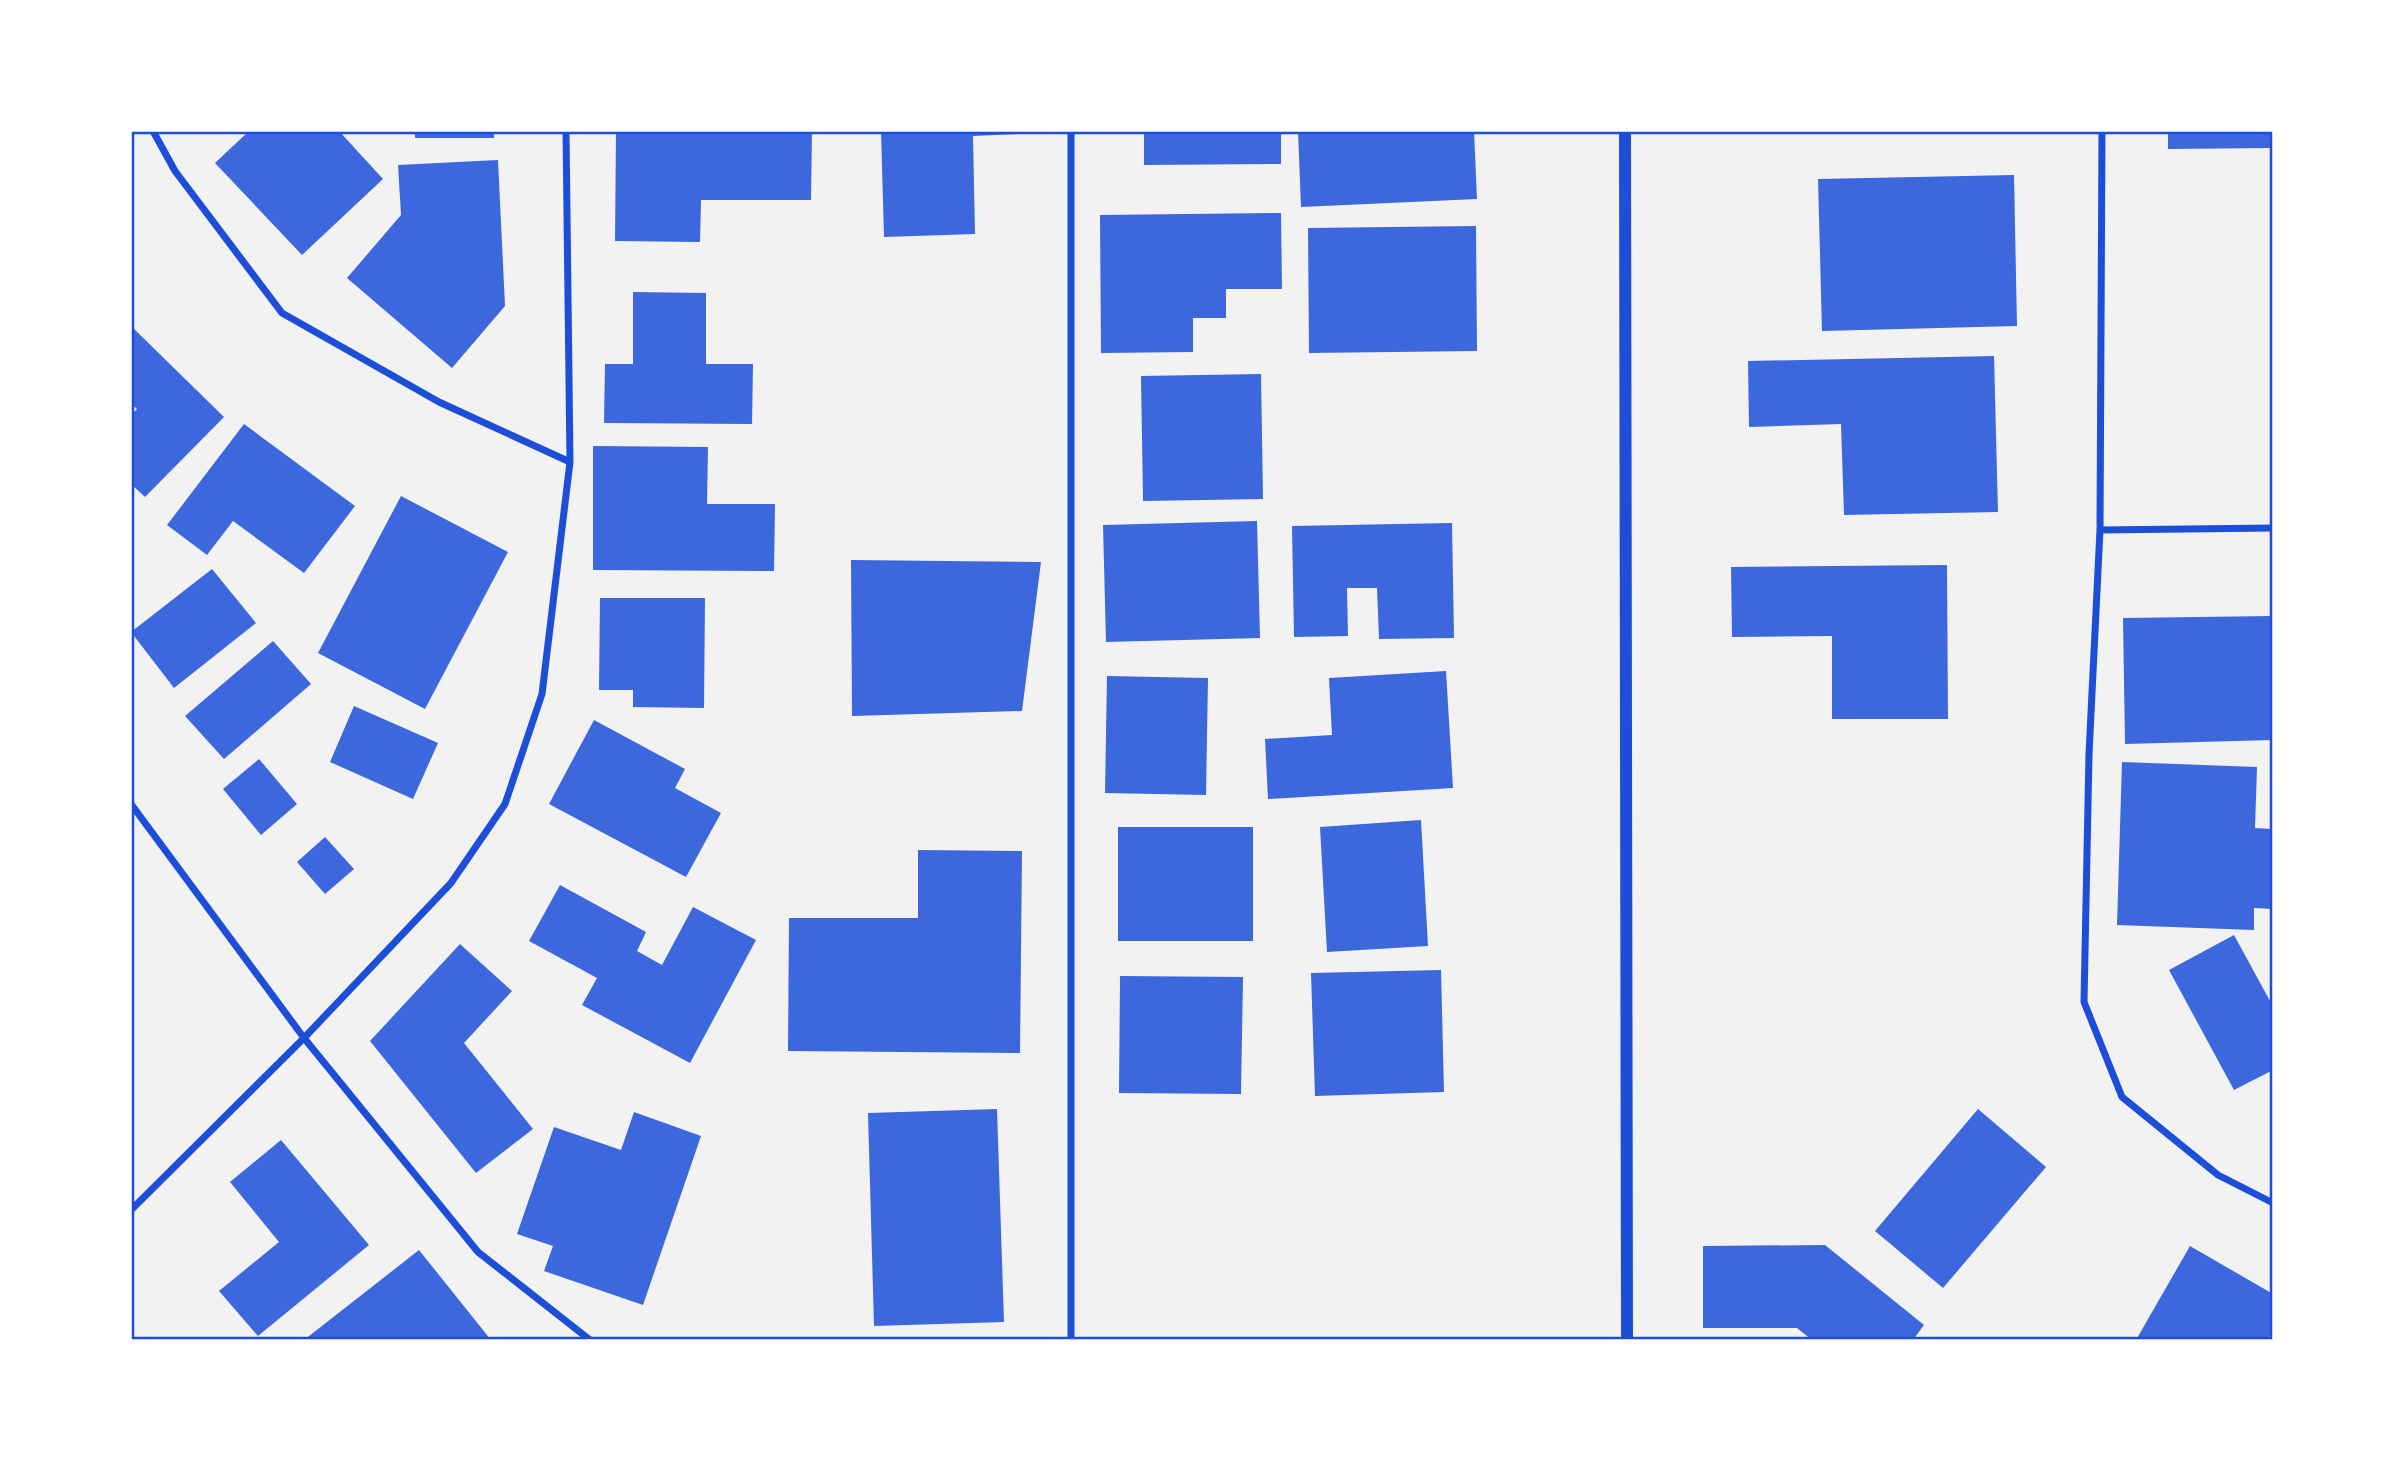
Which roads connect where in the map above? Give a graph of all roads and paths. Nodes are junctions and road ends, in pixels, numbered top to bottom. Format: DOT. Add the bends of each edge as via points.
graph roads {
  1 [pos="153,131"];
  2 [pos="566,131"];
  3 [pos="1071,131"];
  4 [pos="1625,131"];
  5 [pos="2102,131"];
  6 [pos="570,462"];
  7 [pos="2273,528"];
  8 [pos="2100,530"];
  9 [pos="131,804"];
  10 [pos="304,1038"];
  11 [pos="2273,1203"];
  12 [pos="131,1210"];
  13 [pos="590,1340"];
  14 [pos="1071,1340"];
  15 [pos="1627,1340"];
  1 -- 6 [label="street" via="175,171 282,313 439,402"];
  2 -- 6 [label="street"];
  3 -- 14 [label="street"];
  4 -- 15 [label="street"];
  5 -- 8 [label="street"];
  6 -- 10 [label="street" via="542,694 505,804 451,883"];
  7 -- 8 [label="street"];
  8 -- 11 [label="street" via="2084,1002 2122,1097 2218,1175"];
  9 -- 10 [label="street"];
  10 -- 12 [label="street"];
  10 -- 13 [label="street" via="478,1252"];
}
